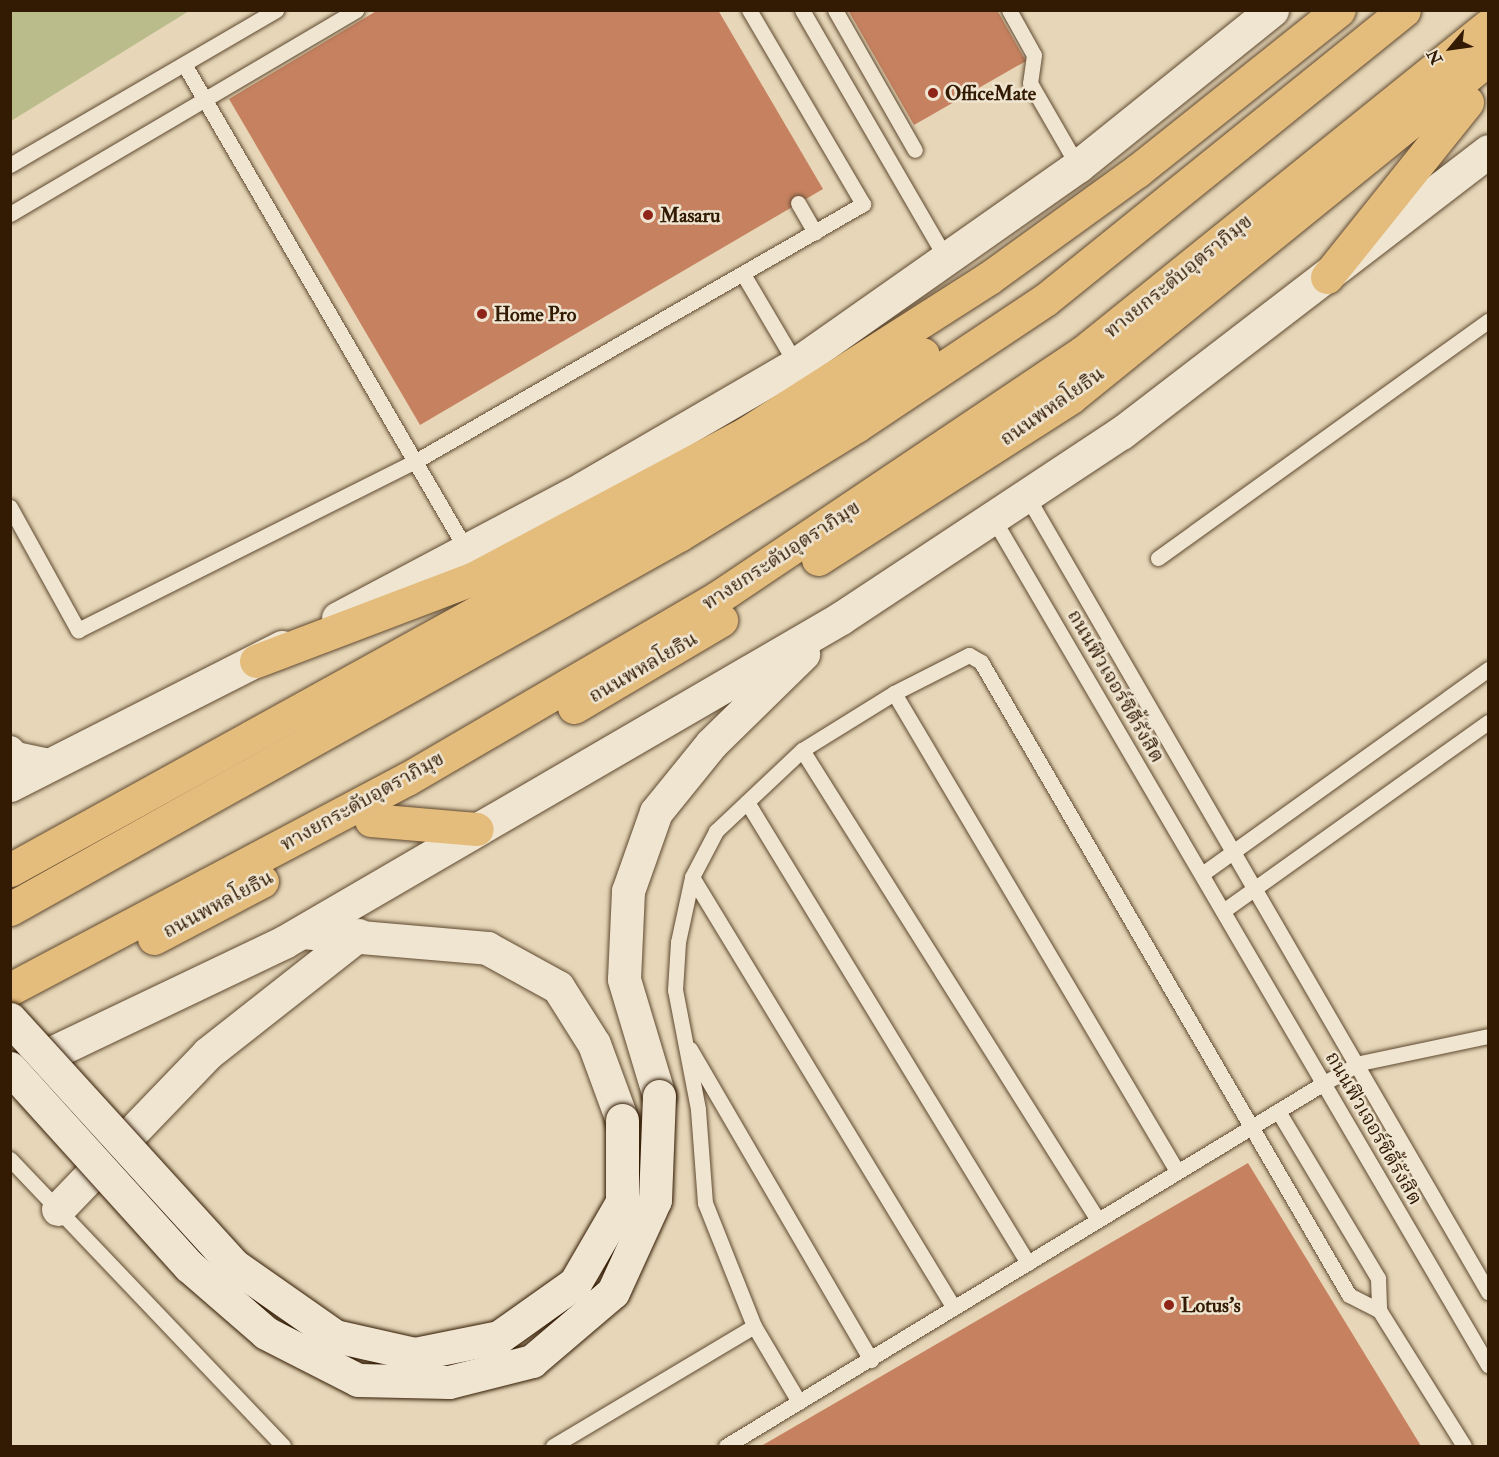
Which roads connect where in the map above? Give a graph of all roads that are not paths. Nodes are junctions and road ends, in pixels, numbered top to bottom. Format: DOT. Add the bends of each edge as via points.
graph roads {
  1 [pos="276,10"];
  2 [pos="356,10"];
  3 [pos="749,10"];
  4 [pos="802,10"];
  5 [pos="835,10"];
  6 [pos="1009,10"];
  7 [pos="1272,10"];
  8 [pos="1339,10"];
  9 [pos="1383,10"];
  10 [pos="1404,10"];
  11 [pos="1488,26"];
  12 [pos="1488,59"];
  13 [pos="184,64"];
  14 [pos="1478,93"];
  15 [pos="206,100"];
  16 [pos="915,150"];
  17 [pos="1488,151"];
  18 [pos="10,165"];
  19 [pos="1078,166"];
  20 [pos="798,203"];
  21 [pos="10,214"];
  22 [pos="1293,218"];
  23 [pos="815,232"];
  24 [pos="948,262"];
  25 [pos="743,274"];
  26 [pos="1327,277"];
  27 [pos="1488,321"];
  28 [pos="796,364"];
  29 [pos="414,462"];
  30 [pos="1028,498"];
  31 [pos="10,507"];
  32 [pos="994,520"];
  33 [pos="467,551"];
  34 [pos="1158,558"];
  35 [pos="841,618"];
  36 [pos="256,660"];
  37 [pos="1488,669"];
  38 [pos="894,693"];
  39 [pos="1488,722"];
  40 [pos="10,750"];
  41 [pos="802,750"];
  42 [pos="50,763"];
  43 [pos="10,785"];
  44 [pos="747,802"];
  45 [pos="371,820"];
  46 [pos="477,830"];
  47 [pos="1234,852"];
  48 [pos="10,870"];
  49 [pos="1202,874"];
  50 [pos="692,876"];
  51 [pos="1257,890"];
  52 [pos="10,909"];
  53 [pos="1223,911"];
  54 [pos="302,932"];
  55 [pos="358,935"];
  56 [pos="10,989"];
  57 [pos="10,1011"];
  58 [pos="10,1019"];
  59 [pos="1488,1036"];
  60 [pos="683,1037"];
  61 [pos="1360,1063"];
  62 [pos="10,1070"];
  63 [pos="1324,1083"];
  64 [pos="1278,1111"];
  65 [pos="1249,1127"];
  66 [pos="10,1159"];
  67 [pos="1177,1171"];
  68 [pos="58,1209"];
  69 [pos="1098,1220"];
  70 [pos="1028,1263"];
  71 [pos="1488,1292"];
  72 [pos="954,1308"];
  73 [pos="1379,1310"];
  74 [pos="754,1326"];
  75 [pos="871,1359"];
  76 [pos="1488,1365"];
  77 [pos="799,1402"];
  78 [pos="283,1446"];
  79 [pos="553,1446"];
  80 [pos="726,1446"];
  81 [pos="1464,1446"];
  1 -- 13 [label="lane"];
  2 -- 15 [label="lane"];
  3 -- 23 [label="lane" via="863,204"];
  4 -- 24 [label="lane"];
  5 -- 16 [label="lane"];
  6 -- 19 [label="lane" via="1034,55 1030,83"];
  7 -- 19 [label="main road"];
  8 -- 36 [label="main road" via="1137,171 867,359 645,490 474,578"];
  9 -- 48 [label="main road" via="1025,289 881,381 728,474"];
  10 -- 52 [label="main road" via="1045,300 855,426 679,535"];
  11 -- 56 [label="main road, ทางยกระดับอุตราภิมุข" via="1082,353 717,598 407,779"];
  12 -- 22 [label="main road, ถนนพหลโยธิน"];
  13 -- 15 [label="lane"];
  13 -- 18 [label="lane"];
  14 -- 22 [label="main road"];
  14 -- 26 [label="main road"];
  15 -- 21 [label="lane"];
  15 -- 29 [label="lane"];
  17 -- 26 [label="main road"];
  19 -- 24 [label="main road"];
  20 -- 23 [label="lane"];
  22 -- 45 [label="main road, ถนนพหลโยธิน" via="1071,397 660,659"];
  23 -- 25 [label="lane"];
  24 -- 28 [label="main road"];
  25 -- 28 [label="lane"];
  25 -- 29 [label="lane"];
  26 -- 30 [label="main road"];
  27 -- 34 [label="lane"];
  28 -- 33 [label="main road"];
  29 -- 31 [label="lane" via="78,630"];
  29 -- 33 [label="lane"];
  30 -- 32 [label="main road"];
  30 -- 47 [label="lane, ถนนฟิวเจอร์ซิตี้รังสิต"];
  32 -- 35 [label="main road"];
  32 -- 49 [label="lane, ถนนฟิวเจอร์ซิตี้รังสิต"];
  33 -- 36 [label="main road"];
  35 -- 46 [label="main road"];
  35 -- 62 [label="main road, bridge" via="711,744 656,812 628,891 624,979 659,1096 655,1200 613,1292 532,1361 449,1382 358,1380 266,1333 189,1266"];
  36 -- 42 [label="main road"];
  37 -- 47 [label="lane"];
  38 -- 41 [label="lane"];
  38 -- 65 [label="lane" via="958,658 981,662"];
  38 -- 67 [label="lane"];
  39 -- 51 [label="lane"];
  40 -- 42 [label="street" via="16,756"];
  41 -- 44 [label="lane"];
  41 -- 69 [label="lane"];
  42 -- 43 [label="main road"];
  44 -- 50 [label="lane" via="716,831"];
  44 -- 70 [label="lane"];
  45 -- 46 [label="main road"];
  45 -- 57 [label="main road, ถนนพหลโยธิน"];
  46 -- 54 [label="main road"];
  47 -- 49 [label="lane"];
  47 -- 51 [label="lane, ถนนฟิวเจอร์ซิตี้รังสิต"];
  49 -- 53 [label="lane, ถนนฟิวเจอร์ซิตี้รังสิต"];
  50 -- 60 [label="lane" via="678,942 675,990"];
  50 -- 72 [label="lane"];
  51 -- 53 [label="lane"];
  51 -- 61 [label="lane, ถนนฟิวเจอร์ซิตี้รังสิต"];
  53 -- 63 [label="lane, ถนนฟิวเจอร์ซิตี้รังสิต"];
  54 -- 55 [label="main road"];
  54 -- 62 [label="main road"];
  55 -- 58 [label="main road, bridge" via="487,948 558,987 594,1044 622,1120 622,1202 575,1283 499,1337 415,1354 335,1336 235,1266"];
  55 -- 68 [label="main road" via="208,1053"];
  59 -- 61 [label="lane, ถนนฟิวเจอร์ซิตี้รังสิต"];
  60 -- 74 [label="lane" via="698,1109 705,1203"];
  60 -- 75 [label="lane"];
  61 -- 63 [label="lane"];
  61 -- 71 [label="lane, ถนนฟิวเจอร์ซิตี้รังสิต"];
  63 -- 64 [label="lane"];
  63 -- 76 [label="lane, ถนนฟิวเจอร์ซิตี้รังสิต"];
  64 -- 65 [label="lane"];
  64 -- 73 [label="lane" via="1378,1278"];
  65 -- 67 [label="lane"];
  65 -- 73 [label="lane" via="1349,1295"];
  66 -- 68 [label="lane"];
  67 -- 69 [label="lane"];
  68 -- 78 [label="lane"];
  69 -- 70 [label="lane"];
  70 -- 72 [label="lane"];
  72 -- 75 [label="lane"];
  73 -- 81 [label="lane"];
  74 -- 77 [label="lane"];
  74 -- 79 [label="lane"];
  75 -- 77 [label="lane"];
  77 -- 80 [label="lane"];
}
